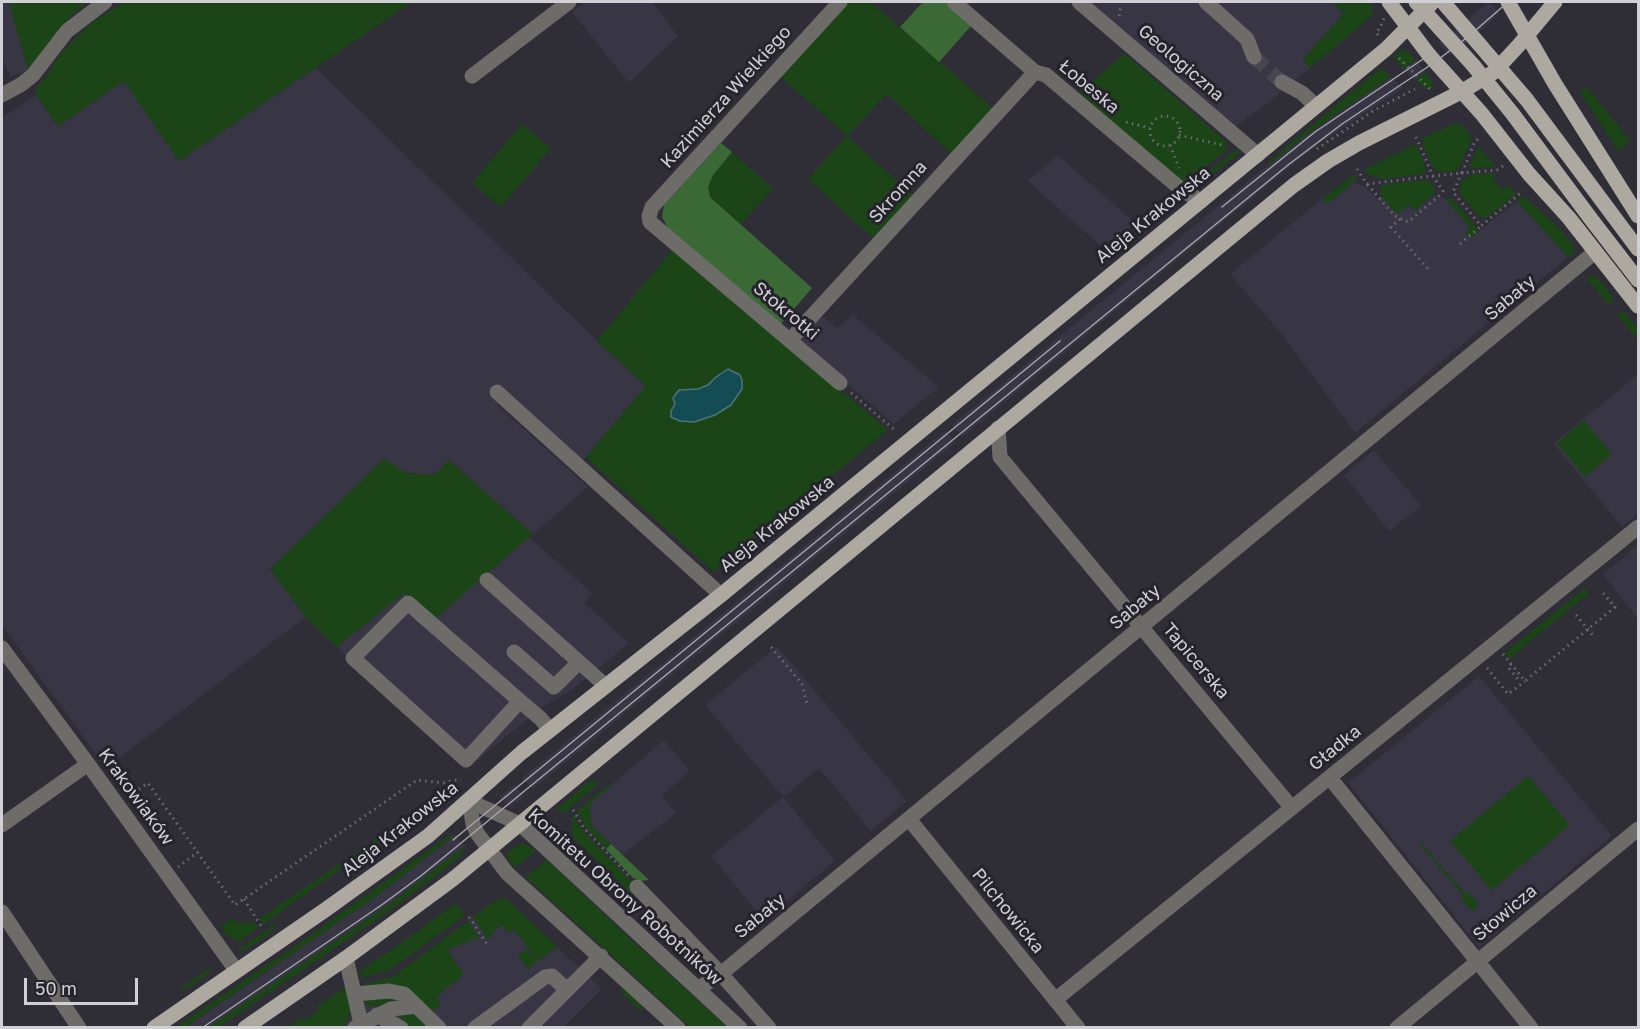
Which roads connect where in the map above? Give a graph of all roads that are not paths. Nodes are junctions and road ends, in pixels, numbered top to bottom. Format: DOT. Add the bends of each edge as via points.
graph roads {
  1 [pos="105,2"];
  2 [pos="569,2"];
  3 [pos="840,2"];
  4 [pos="954,2"];
  5 [pos="1079,2"];
  6 [pos="1206,2"];
  7 [pos="1416,2"];
  8 [pos="1433,2"];
  9 [pos="1443,2"];
  10 [pos="1508,2"];
  11 [pos="1555,2"];
  12 [pos="1391,4"];
  13 [pos="1407,26"];
  14 [pos="1527,36"];
  15 [pos="1254,57"];
  16 [pos="1035,72"];
  17 [pos="472,76"];
  18 [pos="1282,82"];
  19 [pos="1461,92"];
  20 [pos="2,95"];
  21 [pos="1316,106"];
  22 [pos="1258,155"];
  23 [pos="1202,201"];
  24 [pos="1638,216"];
  25 [pos="650,222"];
  26 [pos="1638,249"];
  27 [pos="1595,252"];
  28 [pos="1638,280"];
  29 [pos="1638,306"];
  30 [pos="790,340"];
  31 [pos="840,383"];
  32 [pos="497,392"];
  33 [pos="998,428"];
  34 [pos="973,449"];
  35 [pos="1000,457"];
  36 [pos="1638,526"];
  37 [pos="487,580"];
  38 [pos="722,595"];
  39 [pos="1142,627"];
  40 [pos="2,648"];
  41 [pos="514,652"];
  42 [pos="579,662"];
  43 [pos="606,686"];
  44 [pos="520,701"];
  45 [pos="550,730"];
  46 [pos="88,764"];
  47 [pos="1330,778"];
  48 [pos="469,801"];
  49 [pos="1292,808"];
  50 [pos="909,819"];
  51 [pos="520,824"];
  52 [pos="2,825"];
  53 [pos="1638,829"];
  54 [pos="488,850"];
  55 [pos="637,887"];
  56 [pos="2,912"];
  57 [pos="601,956"];
  58 [pos="346,958"];
  59 [pos="1478,961"];
  60 [pos="236,970"];
  61 [pos="721,974"];
  62 [pos="698,989"];
  63 [pos="567,990"];
  64 [pos="355,994"];
  65 [pos="1055,1000"];
  66 [pos="417,1005"];
  67 [pos="378,1015"];
  68 [pos="358,1026"];
  69 [pos="79,1028"];
  70 [pos="154,1028"];
  71 [pos="245,1028"];
  72 [pos="401,1028"];
  73 [pos="439,1028"];
  74 [pos="475,1028"];
  75 [pos="529,1028"];
  76 [pos="678,1028"];
  77 [pos="740,1028"];
  78 [pos="769,1028"];
  79 [pos="1078,1028"];
  80 [pos="1397,1028"];
  81 [pos="1532,1028"];
  1 -- 20 [label="street" via="67,30 33,75"];
  2 -- 17 [label="street"];
  3 -- 25 [label="street, Kazimierza Wielkiego" via="652,207"];
  4 -- 16 [label="street, Łobeska"];
  5 -- 22 [label="street, Geologiczna"];
  6 -- 15 [label="street" via="1247,39"];
  7 -- 28 [label="main road, bridge" via="1512,113"];
  8 -- 13 [label="main road, Aleja Krakowska"];
  9 -- 26 [label="main road, bridge" via="1527,100"];
  10 -- 14 [label="main road"];
  11 -- 14 [label="main road"];
  12 -- 13 [label="main road"];
  13 -- 19 [label="main road"];
  13 -- 21 [label="main road, Aleja Krakowska"];
  14 -- 19 [label="main road" via="1494,72"];
  14 -- 24 [label="main road"];
  16 -- 23 [label="street, Łobeska" via="1046,75 1182,190"];
  16 -- 30 [label="street, Skromna"];
  18 -- 21 [label="street"];
  19 -- 27 [label="main road"];
  19 -- 33 [label="main road" via="1359,143 1305,177"];
  21 -- 22 [label="main road, Aleja Krakowska"];
  22 -- 23 [label="main road, Aleja Krakowska"];
  23 -- 38 [label="main road, Aleja Krakowska"];
  25 -- 30 [label="street, Stokrotki"];
  27 -- 29 [label="main road"];
  27 -- 39 [label="street, Sabały"];
  30 -- 31 [label="street, Stokrotki"];
  32 -- 38 [label="street"];
  33 -- 34 [label="main road"];
  33 -- 35 [label="street"];
  34 -- 35 [label="street"];
  34 -- 51 [label="main road"];
  35 -- 39 [label="street, Tapicerska"];
  36 -- 47 [label="street, Gładka"];
  37 -- 42 [label="street"];
  38 -- 43 [label="main road, Aleja Krakowska"];
  39 -- 49 [label="street, Tapicerska"];
  39 -- 50 [label="street, Sabały"];
  40 -- 46 [label="street, Krakowiaków"];
  41 -- 42 [label="street" via="554,687"];
  42 -- 43 [label="street"];
  43 -- 45 [label="main road, Aleja Krakowska"];
  44 -- 44 [label="street" via="466,760 353,658 408,603"];
  44 -- 45 [label="street"];
  45 -- 48 [label="main road, Aleja Krakowska"];
  46 -- 52 [label="street"];
  46 -- 60 [label="street, Krakowiaków"];
  47 -- 49 [label="street, Gładka"];
  47 -- 59 [label="street"];
  48 -- 51 [label="street, Komitetu Obrony Robotników"];
  48 -- 54 [label="street" via="473,824"];
  48 -- 60 [label="main road, Aleja Krakowska" via="428,836"];
  49 -- 65 [label="street, Gładka"];
  50 -- 61 [label="street, Sabały"];
  50 -- 65 [label="street, Pilchowicka"];
  51 -- 54 [label="main road"];
  51 -- 62 [label="street, Komitetu Obrony Robotników"];
  53 -- 59 [label="street, Słowicza"];
  54 -- 57 [label="street" via="512,878"];
  54 -- 58 [label="main road"];
  55 -- 61 [label="street"];
  56 -- 69 [label="street"];
  57 -- 63 [label="street"];
  57 -- 76 [label="street"];
  58 -- 64 [label="street"];
  58 -- 71 [label="main road"];
  59 -- 80 [label="street, Słowicza"];
  59 -- 81 [label="street"];
  60 -- 70 [label="main road, Aleja Krakowska"];
  61 -- 62 [label="street, Sabały"];
  61 -- 78 [label="street"];
  62 -- 77 [label="street, Komitetu Obrony Robotników"];
  63 -- 74 [label="street" via="552,976 545,976"];
  63 -- 75 [label="street"];
  64 -- 66 [label="street" via="394,992 404,994"];
  64 -- 68 [label="street"];
  65 -- 79 [label="street, Pilchowicka"];
  66 -- 67 [label="street"];
  66 -- 73 [label="street"];
  67 -- 68 [label="street"];
  67 -- 72 [label="street"];
}
